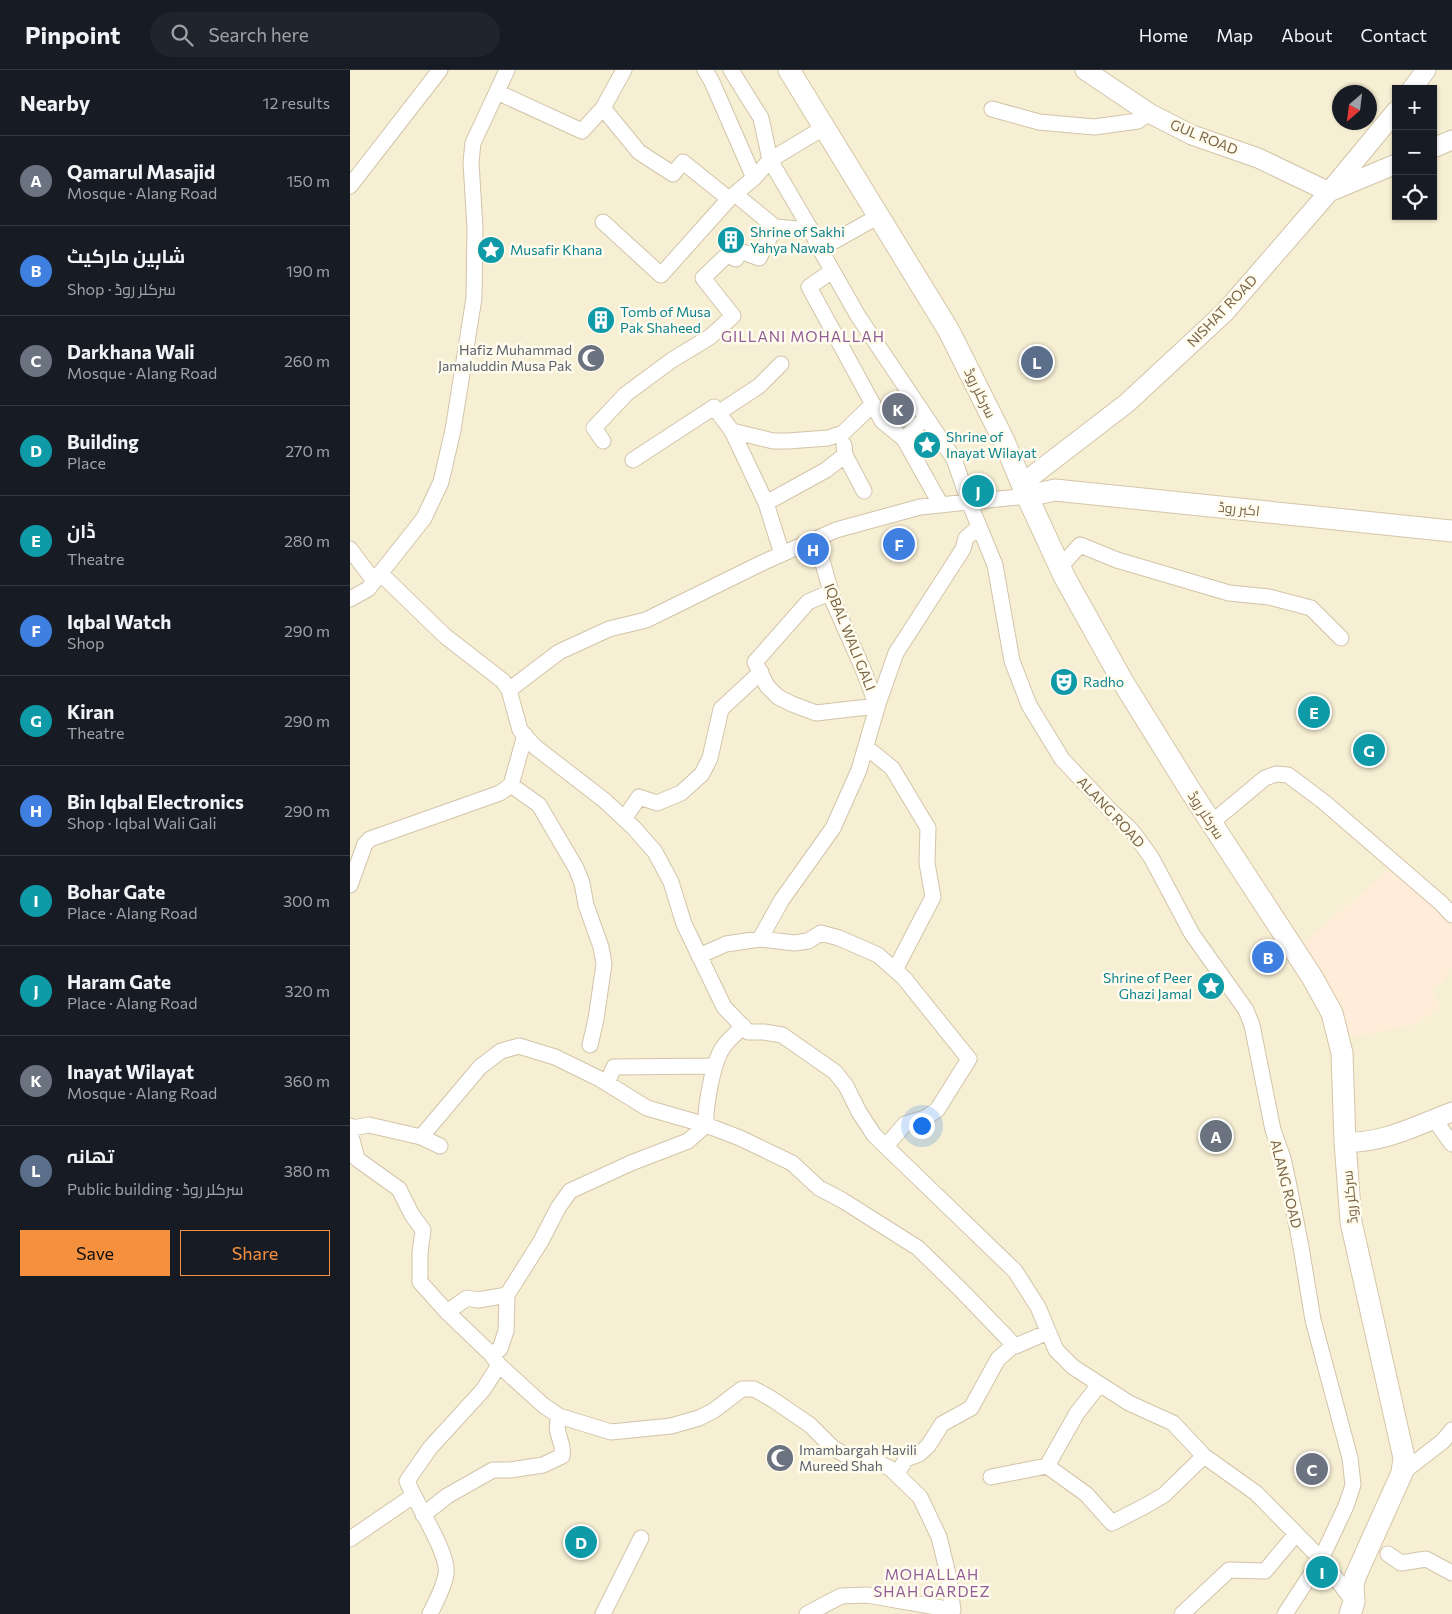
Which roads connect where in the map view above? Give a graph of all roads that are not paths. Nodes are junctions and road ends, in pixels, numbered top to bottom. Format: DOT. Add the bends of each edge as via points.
graph roads {
  1 [pos="440,70"];
  2 [pos="506,70"];
  3 [pos="624,70"];
  4 [pos="705,70"];
  5 [pos="790,70"];
  6 [pos="1086,70"];
  7 [pos="1426,70"];
  8 [pos="733,73"];
  9 [pos="1415,85"];
  10 [pos="715,89"];
  11 [pos="497,92"];
  12 [pos="603,108"];
  13 [pos="992,109"];
  14 [pos="1149,113"];
  15 [pos="1392,116"];
  16 [pos="825,127"];
  17 [pos="1452,140"];
  18 [pos="1437,146"];
  19 [pos="770,160"];
  20 [pos="1392,166"];
  21 [pos="754,178"];
  22 [pos="350,186"];
  23 [pos="1329,192"];
  24 [pos="732,197"];
  25 [pos="879,216"];
  26 [pos="603,222"];
  27 [pos="775,227"];
  28 [pos="811,230"];
  29 [pos="820,249"];
  30 [pos="832,271"];
  31 [pos="781,364"];
  32 [pos="873,404"];
  33 [pos="718,413"];
  34 [pos="926,417"];
  35 [pos="732,431"];
  36 [pos="843,433"];
  37 [pos="904,439"];
  38 [pos="603,441"];
  39 [pos="845,455"];
  40 [pos="632,460"];
  41 [pos="1025,490"];
  42 [pos="864,491"];
  43 [pos="969,502"];
  44 [pos="766,503"];
  45 [pos="941,505"];
  46 [pos="979,527"];
  47 [pos="1452,531"];
  48 [pos="816,539"];
  49 [pos="350,549"];
  50 [pos="782,554"];
  51 [pos="1060,567"];
  52 [pos="374,581"];
  53 [pos="831,592"];
  54 [pos="350,599"];
  55 [pos="1341,638"];
  56 [pos="761,672"];
  57 [pos="509,690"];
  58 [pos="877,706"];
  59 [pos="525,735"];
  60 [pos="866,747"];
  61 [pos="511,785"];
  62 [pos="624,819"];
  63 [pos="1211,823"];
  64 [pos="350,885"];
  65 [pos="1452,915"];
  66 [pos="760,938"];
  67 [pos="698,956"];
  68 [pos="895,970"];
  69 [pos="743,1026"];
  70 [pos="590,1046"];
  71 [pos="715,1066"];
  72 [pos="607,1083"];
  73 [pos="1452,1112"];
  74 [pos="1434,1119"];
  75 [pos="706,1125"];
  76 [pos="351,1127"];
  77 [pos="421,1137"];
  78 [pos="1345,1142"];
  79 [pos="1452,1144"];
  80 [pos="440,1146"];
  81 [pos="886,1146"];
  82 [pos="507,1295"];
  83 [pos="447,1312"];
  84 [pos="1048,1332"];
  85 [pos="1014,1346"];
  86 [pos="495,1360"];
  87 [pos="1100,1385"];
  88 [pos="559,1416"];
  89 [pos="1452,1430"];
  90 [pos="1204,1456"];
  91 [pos="1047,1466"];
  92 [pos="1402,1473"];
  93 [pos="897,1474"];
  94 [pos="991,1477"];
  95 [pos="414,1496"];
  96 [pos="423,1515"];
  97 [pos="1296,1534"];
  98 [pos="641,1538"];
  99 [pos="350,1539"];
  100 [pos="1388,1554"];
  101 [pos="1321,1559"];
  102 [pos="1452,1573"];
  103 [pos="1358,1610"];
  104 [pos="952,1612"];
  105 [pos="430,1614"];
  106 [pos="603,1614"];
  107 [pos="807,1614"];
  108 [pos="1182,1614"];
  109 [pos="1286,1614"];
  1 -- 22 [label="street"];
  2 -- 11 [label="street"];
  3 -- 12 [label="street"];
  4 -- 10 [label="street"];
  5 -- 16 [label="main road, سرکلر روڈ"];
  6 -- 14 [label="street, GUL ROAD"];
  7 -- 9 [label="street"];
  8 -- 10 [label="street"];
  8 -- 19 [label="street, ALANG ROAD" via="761,118"];
  10 -- 21 [label="street"];
  11 -- 12 [label="street" via="582,131"];
  11 -- 52 [label="street" via="473,143 474,298 453,430 441,482 424,518"];
  12 -- 24 [label="street" via="639,152 673,174 683,162"];
  13 -- 14 [label="street" via="1039,122 1094,127 1138,121"];
  14 -- 23 [label="street, GUL ROAD" via="1192,135 1258,158"];
  15 -- 23 [label="street, NISHAT ROAD"];
  16 -- 19 [label="street"];
  16 -- 25 [label="main road, سرکلر روڈ"];
  17 -- 18 [label="street"];
  19 -- 21 [label="street"];
  19 -- 28 [label="street, ALANG ROAD"];
  20 -- 23 [label="street"];
  21 -- 24 [label="street"];
  23 -- 41 [label="street, NISHAT ROAD" via="1225,312 1127,404"];
  24 -- 26 [label="street" via="661,274"];
  24 -- 27 [label="street"];
  25 -- 29 [label="street"];
  25 -- 41 [label="main road, سرکلر روڈ" via="949,331"];
  27 -- 28 [label="street"];
  27 -- 38 [label="street" via="759,258 740,251 736,259 727,255 704,278 733,316 710,338 672,360 626,394 594,428"];
  28 -- 29 [label="street, ALANG ROAD"];
  29 -- 30 [label="street, ALANG ROAD"];
  30 -- 32 [label="street" via="808,286"];
  30 -- 34 [label="street, ALANG ROAD"];
  31 -- 33 [label="street" via="759,386"];
  32 -- 36 [label="street"];
  32 -- 37 [label="street" via="882,420"];
  33 -- 35 [label="street"];
  33 -- 40 [label="street" via="714,407"];
  34 -- 37 [label="street"];
  34 -- 43 [label="street, ALANG ROAD" via="954,459"];
  35 -- 36 [label="street" via="788,441 828,438"];
  35 -- 44 [label="street"];
  36 -- 39 [label="street"];
  37 -- 45 [label="street"];
  39 -- 42 [label="street"];
  39 -- 44 [label="street" via="826,470"];
  41 -- 43 [label="street"];
  41 -- 47 [label="main road, اکبر روڈ" via="1055,490"];
  41 -- 51 [label="main road, سرکلر روڈ"];
  43 -- 45 [label="street"];
  43 -- 46 [label="street, ALANG ROAD"];
  44 -- 50 [label="street"];
  45 -- 48 [label="street" via="920,507 845,527"];
  46 -- 58 [label="street" via="966,538 963,549 896,653"];
  46 -- 101 [label="street, ALANG ROAD" via="995,565 1012,661 1029,706 1062,760 1132,832 1151,857 1192,934 1246,1010 1252,1025 1272,1130 1290,1186 1313,1320 1350,1458 1353,1485"];
  48 -- 50 [label="street"];
  48 -- 53 [label="street, IQBAL WALI GALI"];
  49 -- 52 [label="street"];
  50 -- 57 [label="street" via="646,620 609,629 559,652"];
  51 -- 55 [label="street" via="1080,545 1117,560 1229,593 1269,597 1311,608"];
  51 -- 63 [label="main road, سرکلر روڈ" via="1123,682"];
  52 -- 54 [label="street"];
  52 -- 57 [label="street" via="503,681"];
  53 -- 56 [label="street" via="808,602 755,662"];
  53 -- 58 [label="street, IQBAL WALI GALI"];
  56 -- 58 [label="street" via="778,697 816,713"];
  56 -- 62 [label="street" via="721,709 710,758 702,774 681,793 657,803 639,797"];
  57 -- 59 [label="street" via="520,730"];
  58 -- 60 [label="street"];
  59 -- 61 [label="street"];
  59 -- 62 [label="street" via="534,746"];
  60 -- 66 [label="street" via="833,828 781,901"];
  60 -- 68 [label="street" via="892,768 928,828 927,863 934,897"];
  61 -- 64 [label="street" via="500,793 370,839 365,844"];
  61 -- 70 [label="street" via="539,805 582,883 604,964"];
  62 -- 67 [label="street" via="655,852 670,878"];
  63 -- 65 [label="street" via="1265,778 1276,774 1288,776 1324,802"];
  63 -- 78 [label="main road, سرکلر روڈ" via="1332,1013 1342,1053"];
  66 -- 67 [label="street" via="726,944"];
  66 -- 68 [label="street" via="808,941 821,933 878,955"];
  67 -- 69 [label="street" via="724,1007"];
  68 -- 81 [label="street" via="969,1059 937,1110 925,1118 905,1124"];
  69 -- 71 [label="street" via="723,1047"];
  69 -- 81 [label="street" via="748,1032 782,1035 835,1072 874,1134"];
  71 -- 72 [label="street" via="614,1067"];
  71 -- 75 [label="street"];
  72 -- 75 [label="street" via="646,1108"];
  72 -- 77 [label="street" via="555,1057 519,1046 501,1050 480,1067"];
  73 -- 74 [label="street"];
  74 -- 78 [label="street" via="1379,1139"];
  74 -- 79 [label="street"];
  75 -- 82 [label="street" via="688,1140 570,1191"];
  75 -- 85 [label="street" via="792,1164 819,1188 909,1242"];
  76 -- 77 [label="street" via="369,1125"];
  76 -- 83 [label="street" via="358,1159 399,1189 423,1230 420,1282"];
  77 -- 80 [label="street"];
  78 -- 92 [label="main road, سرکلر روڈ" via="1351,1222 1402,1443"];
  81 -- 84 [label="street" via="1015,1271 1038,1306"];
  82 -- 83 [label="street" via="478,1300 467,1298"];
  82 -- 86 [label="street" via="506,1332"];
  83 -- 86 [label="street"];
  84 -- 85 [label="street"];
  84 -- 87 [label="street" via="1056,1350 1073,1367"];
  85 -- 93 [label="street" via="998,1359 971,1408 942,1424 928,1446 919,1454 906,1458"];
  86 -- 88 [label="street"];
  86 -- 95 [label="street" via="483,1390 430,1448 407,1481"];
  87 -- 90 [label="street" via="1129,1403 1173,1423"];
  87 -- 91 [label="street" via="1077,1414"];
  88 -- 93 [label="street" via="611,1432 671,1426 713,1412 742,1389 754,1390 810,1425 833,1448 849,1457 881,1464"];
  88 -- 96 [label="street" via="556,1425 564,1450 562,1456 543,1465 493,1470 447,1496"];
  89 -- 92 [label="street"];
  90 -- 91 [label="street" via="1164,1495 1112,1523 1086,1494"];
  90 -- 97 [label="street" via="1256,1493"];
  91 -- 94 [label="street"];
  92 -- 103 [label="main road, سرکلر روڈ" via="1353,1584"];
  93 -- 104 [label="street" via="920,1497 939,1537 948,1574"];
  95 -- 96 [label="street"];
  95 -- 99 [label="street"];
  96 -- 105 [label="street" via="441,1550 447,1572"];
  97 -- 101 [label="street"];
  97 -- 108 [label="street" via="1265,1571 1229,1570"];
  98 -- 106 [label="street"];
  100 -- 102 [label="street" via="1401,1563 1426,1559"];
  101 -- 103 [label="street"];
  101 -- 109 [label="street, ALANG ROAD"];
  104 -- 107 [label="street" via="867,1595 841,1596"];
}
